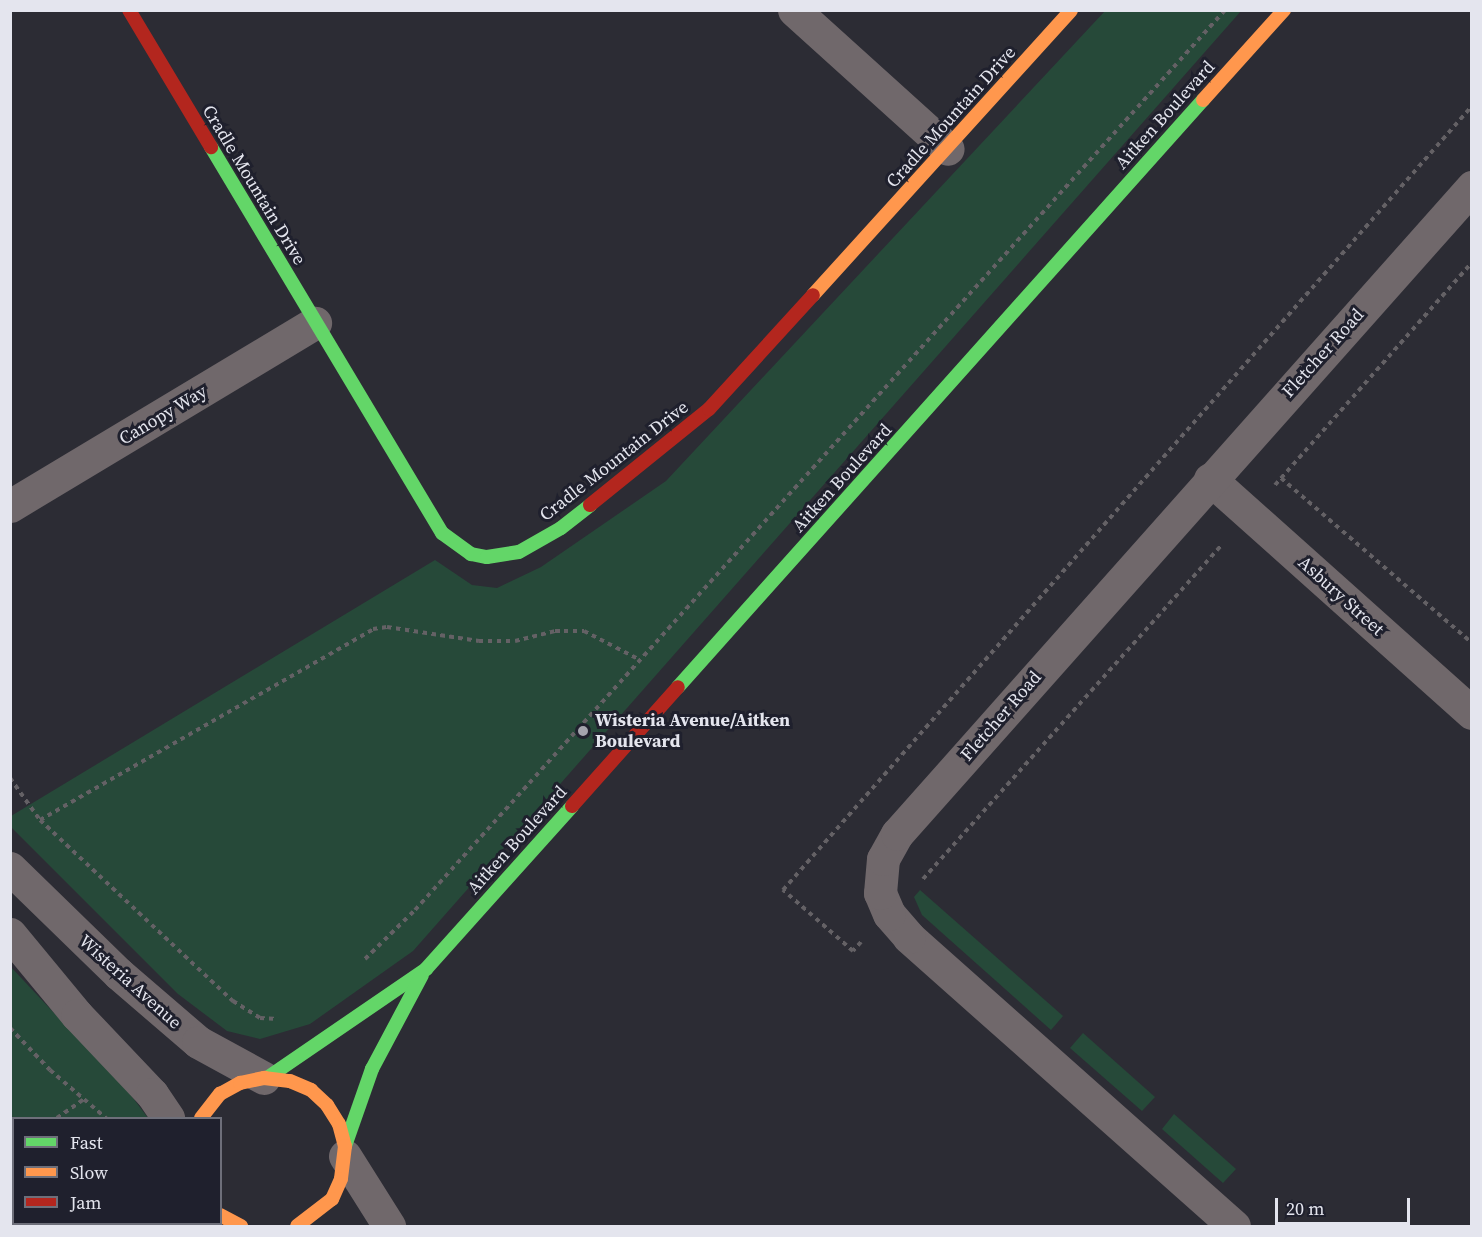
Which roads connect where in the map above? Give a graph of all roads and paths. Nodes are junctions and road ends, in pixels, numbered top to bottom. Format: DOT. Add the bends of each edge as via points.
graph roads {
  1 [pos="129,10"];
  2 [pos="794,10"];
  3 [pos="1071,10"];
  4 [pos="1225,10"];
  5 [pos="1284,10"];
  6 [pos="948,148"];
  7 [pos="1472,187"];
  8 [pos="315,323"];
  9 [pos="1281,478"];
  10 [pos="1210,479"];
  11 [pos="10,506"];
  12 [pos="1472,643"];
  13 [pos="638,659"];
  14 [pos="1472,713"];
  15 [pos="10,778"];
  16 [pos="40,819"];
  17 [pos="10,868"];
  18 [pos="10,934"];
  19 [pos="358,965"];
  20 [pos="426,969"];
  21 [pos="283,1018"];
  22 [pos="10,1028"];
  23 [pos="266,1078"];
  24 [pos="83,1100"];
  25 [pos="60,1117"];
  26 [pos="104,1117"];
  27 [pos="167,1117"];
  28 [pos="203,1117"];
  29 [pos="345,1151"];
  30 [pos="222,1216"];
  31 [pos="242,1227"];
  32 [pos="297,1227"];
  33 [pos="389,1227"];
  34 [pos="1234,1227"];
  1 -- 8 [label="main road, Cradle Mountain Drive"];
  2 -- 6 [label="street"];
  3 -- 6 [label="main road, Cradle Mountain Drive"];
  4 -- 13 [label="path"];
  5 -- 20 [label="main road, Aitken Boulevard"];
  6 -- 8 [label="main road, Cradle Mountain Drive" via="709,409 623,483 561,528 519,552 487,557 471,554 442,533"];
  7 -- 10 [label="street, Fletcher Road"];
  8 -- 11 [label="street, Canopy Way"];
  9 -- 12 [label="path"];
  10 -- 14 [label="street, Asbury Street"];
  10 -- 34 [label="street, Fletcher Road" via="897,834 883,859 879,876 880,892 889,914 909,937"];
  13 -- 16 [label="path" via="584,631 555,631 515,641 479,641 387,627 373,629"];
  13 -- 19 [label="path" via="415,910"];
  15 -- 16 [label="path"];
  16 -- 21 [label="path" via="232,1001 260,1018"];
  17 -- 23 [label="street, Wisteria Avenue" via="119,974 198,1042"];
  18 -- 27 [label="street" via="77,1016 152,1094"];
  20 -- 23 [label="main road, Aitken Boulevard"];
  20 -- 29 [label="main road, Aitken Boulevard" via="372,1069"];
  22 -- 24 [label="path"];
  23 -- 28 [label="main road" via="240,1083 220,1094"];
  23 -- 29 [label="main road" via="290,1081 311,1090 339,1124"];
  24 -- 25 [label="path"];
  24 -- 26 [label="path"];
  29 -- 32 [label="main road, Aitken Boulevard" via="341,1179 332,1199"];
  29 -- 33 [label="street"];
  30 -- 31 [label="main road"];
}
